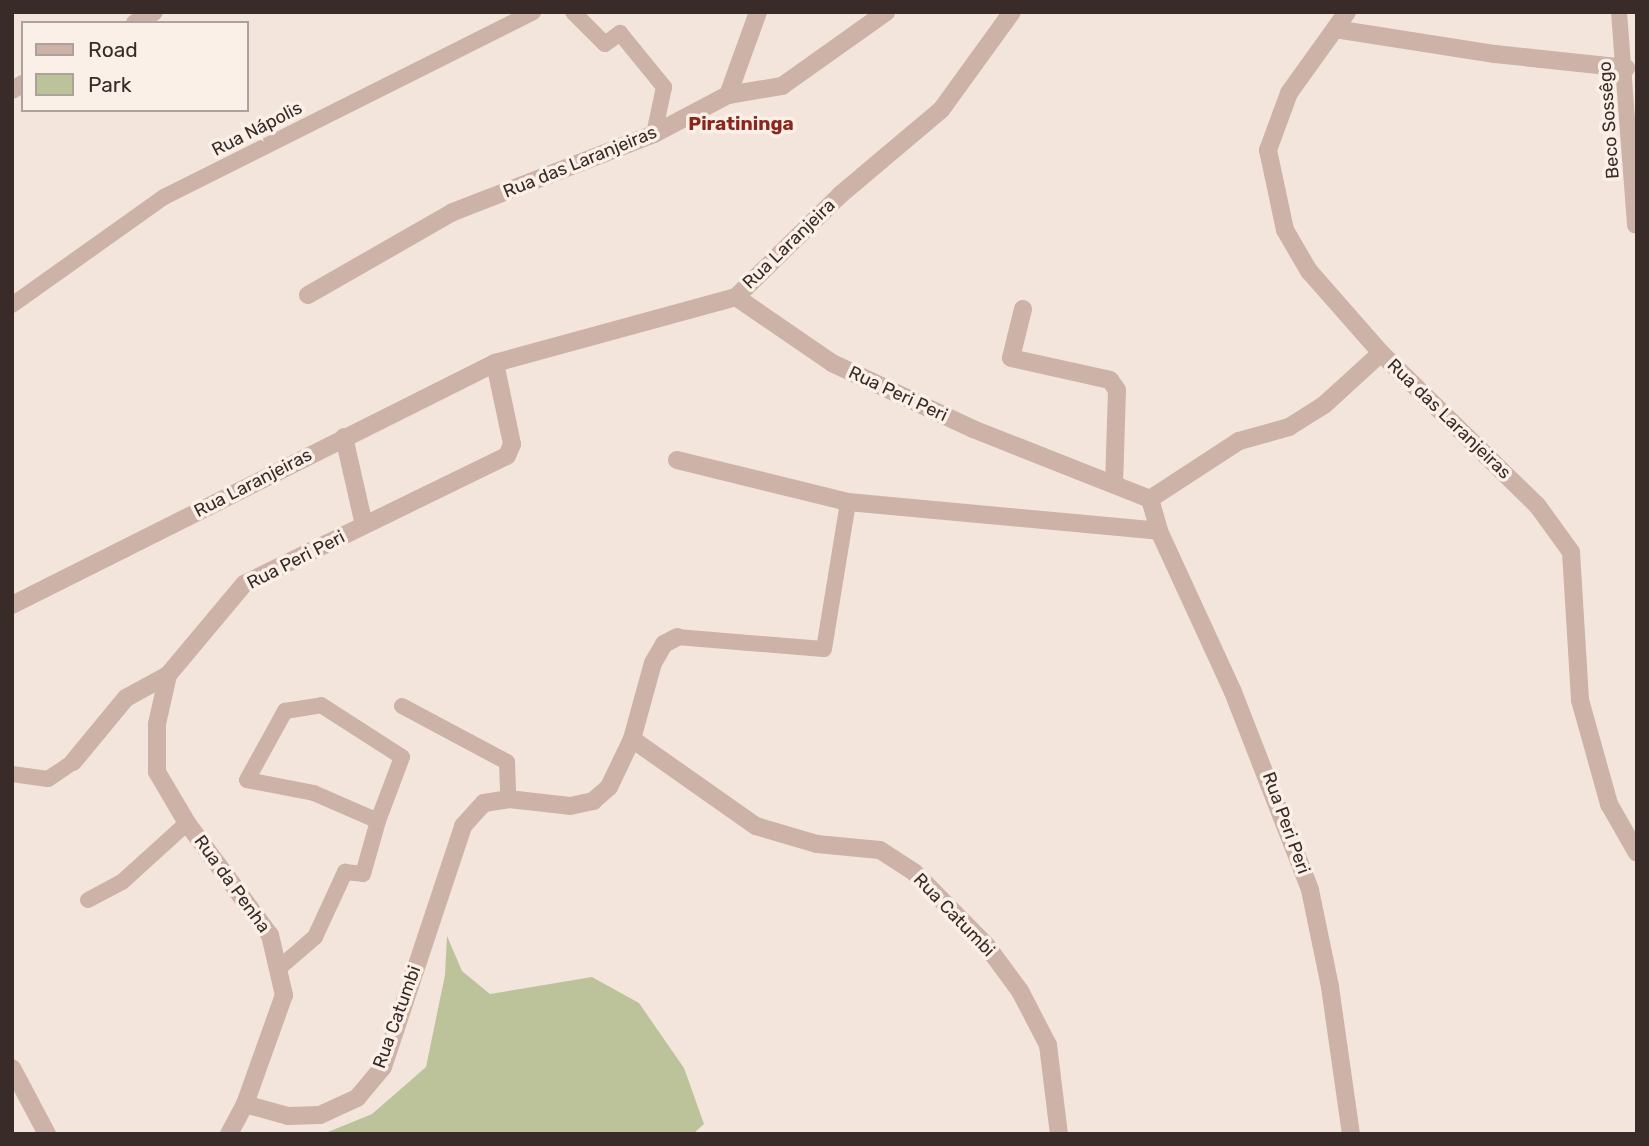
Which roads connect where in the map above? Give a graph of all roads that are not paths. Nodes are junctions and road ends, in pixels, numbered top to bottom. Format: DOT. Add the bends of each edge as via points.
graph roads {
  1 [pos="154,12"];
  2 [pos="533,12"];
  3 [pos="573,12"];
  4 [pos="758,12"];
  5 [pos="886,12"];
  6 [pos="1012,12"];
  7 [pos="1347,12"];
  8 [pos="1619,12"];
  9 [pos="138,21"];
  10 [pos="1335,29"];
  11 [pos="1626,68"];
  12 [pos="728,95"];
  13 [pos="654,134"];
  14 [pos="1635,225"];
  15 [pos="308,295"];
  16 [pos="736,297"];
  17 [pos="12,305"];
  18 [pos="1023,309"];
  19 [pos="1381,354"];
  20 [pos="495,363"];
  21 [pos="344,438"];
  22 [pos="677,460"];
  23 [pos="1114,484"];
  24 [pos="1150,499"];
  25 [pos="848,502"];
  26 [pos="364,525"];
  27 [pos="1159,531"];
  28 [pos="12,605"];
  29 [pos="677,637"];
  30 [pos="168,675"];
  31 [pos="402,706"];
  32 [pos="632,739"];
  33 [pos="73,762"];
  34 [pos="12,774"];
  35 [pos="508,799"];
  36 [pos="378,821"];
  37 [pos="187,823"];
  38 [pos="1637,853"];
  39 [pos="88,900"];
  40 [pos="278,969"];
  41 [pos="12,1068"];
  42 [pos="245,1104"];
  43 [pos="47,1134"];
  44 [pos="229,1134"];
  45 [pos="1059,1134"];
  46 [pos="1351,1134"];
  1 -- 9 [label="street"];
  2 -- 17 [label="lane, Rua Nápolis" via="164,197"];
  3 -- 13 [label="lane" via="605,44 620,33 664,87"];
  4 -- 12 [label="street" via="744,62"];
  5 -- 12 [label="street, Rua das Laranjeiras" via="782,86"];
  6 -- 16 [label="street, Rua Laranjeira" via="941,110 839,195"];
  7 -- 10 [label="street, Rua das Laranjeiras"];
  8 -- 11 [label="lane, Beco Sossêgo"];
  10 -- 11 [label="street" via="1495,54"];
  10 -- 19 [label="street, Rua das Laranjeiras" via="1289,93 1268,150 1285,230 1309,271"];
  11 -- 14 [label="lane, Beco Sossêgo"];
  12 -- 13 [label="street, Rua das Laranjeiras"];
  13 -- 15 [label="street, Rua das Laranjeiras" via="453,212"];
  16 -- 20 [label="street, Rua Laranjeira"];
  16 -- 23 [label="street, Rua Peri Peri" via="832,363 973,429"];
  18 -- 23 [label="street" via="1011,358 1110,380 1117,390"];
  19 -- 24 [label="street" via="1289,428 1239,441"];
  19 -- 38 [label="street, Rua das Laranjeiras" via="1537,505 1571,552 1580,700 1609,804"];
  20 -- 21 [label="street, Rua Laranjeiras"];
  20 -- 26 [label="street, Rua Peri Peri" via="512,444 507,456"];
  21 -- 26 [label="street"];
  21 -- 28 [label="street, Rua Laranjeiras"];
  22 -- 25 [label="street"];
  23 -- 24 [label="street, Rua Peri Peri"];
  24 -- 27 [label="street, Rua Peri Peri"];
  25 -- 27 [label="street"];
  25 -- 29 [label="lane" via="824,649"];
  26 -- 30 [label="street, Rua Peri Peri" via="244,584"];
  27 -- 46 [label="street, Rua Peri Peri" via="1233,692 1310,890 1331,987"];
  29 -- 32 [label="street, Rua Catumbi" via="664,644 653,663"];
  30 -- 33 [label="street, Rua Peri Peri" via="126,698"];
  30 -- 37 [label="street, Rua da Penha" via="157,724 157,772"];
  31 -- 35 [label="lane" via="507,762"];
  32 -- 35 [label="street, Rua Catumbi" via="610,787 593,801 570,806"];
  32 -- 45 [label="street, Rua Catumbi" via="756,826 817,844 880,850 914,872 986,945 1020,991 1048,1045"];
  33 -- 34 [label="lane, Rua Peri Peri" via="48,779"];
  35 -- 42 [label="street, Rua Catumbi" via="484,803 463,826 383,1067 357,1098 320,1115 288,1116"];
  36 -- 36 [label="lane" via="402,757 321,705 285,711 247,780 314,793"];
  36 -- 40 [label="lane" via="363,874 345,872 315,937"];
  37 -- 39 [label="lane" via="122,882"];
  37 -- 40 [label="street, Rua da Penha" via="270,935"];
  40 -- 42 [label="street, Rua da Penha" via="284,995"];
  41 -- 43 [label="street"];
  42 -- 44 [label="street, Rua da Penha"];
}
